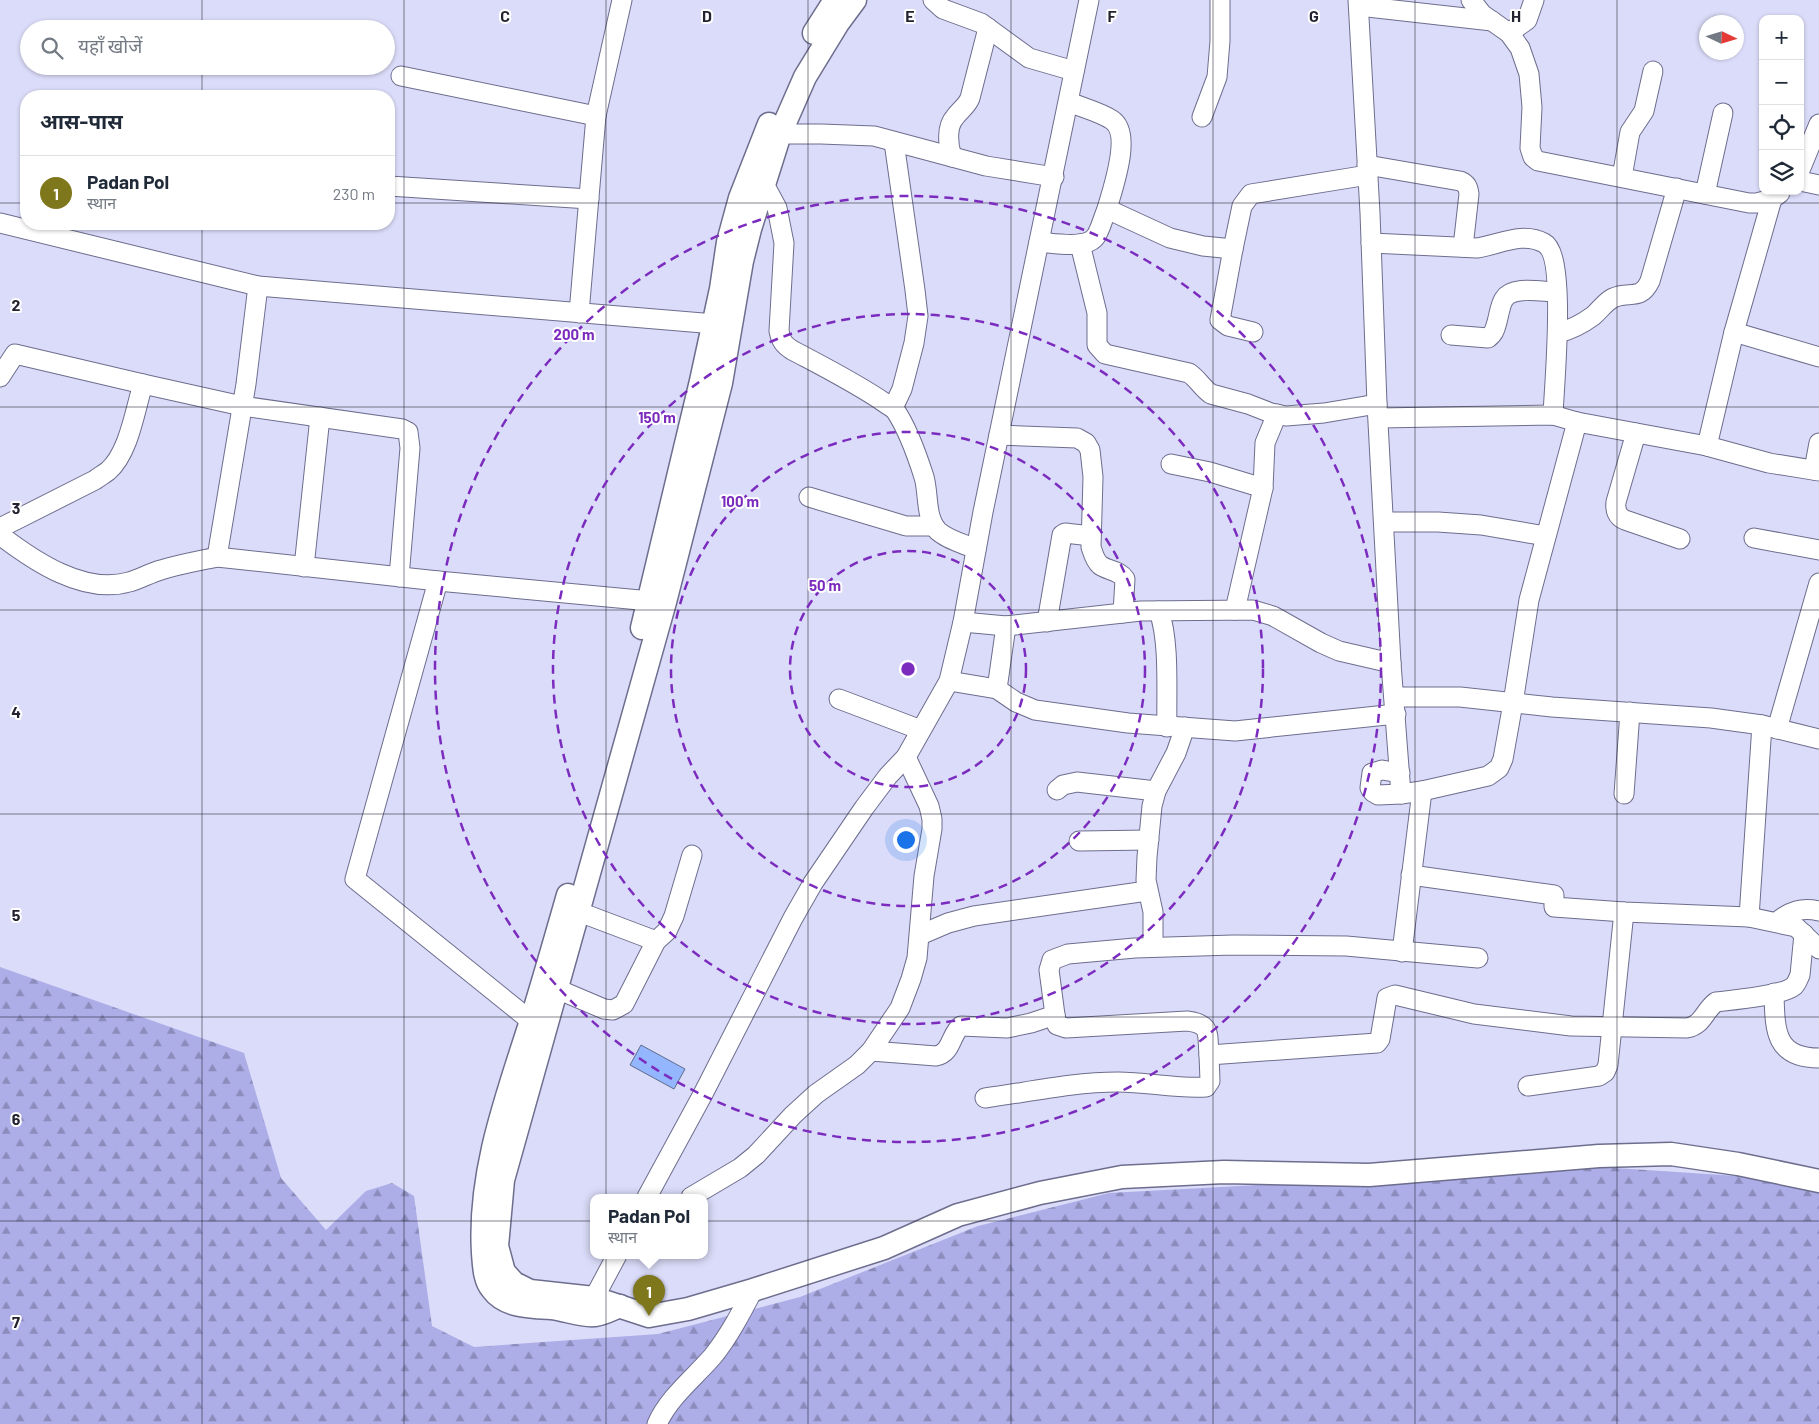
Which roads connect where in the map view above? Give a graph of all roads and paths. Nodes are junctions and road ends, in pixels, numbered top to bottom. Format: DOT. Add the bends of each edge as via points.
graph roads {
  1 [pos="933,0"];
  2 [pos="1089,0"];
  3 [pos="1220,0"];
  4 [pos="1471,0"];
  5 [pos="1534,0"];
  6 [pos="616,1"];
  7 [pos="850,1"];
  8 [pos="1359,3"];
  9 [pos="1493,21"];
  10 [pos="988,28"];
  11 [pos="1509,33"];
  12 [pos="1074,71"];
  13 [pos="1653,71"];
  14 [pos="401,76"];
  15 [pos="1069,102"];
  16 [pos="1723,113"];
  17 [pos="596,116"];
  18 [pos="1202,117"];
  19 [pos="1819,124"];
  20 [pos="780,134"];
  21 [pos="894,142"];
  22 [pos="952,157"];
  23 [pos="1804,160"];
  24 [pos="1368,170"];
  25 [pos="1054,177"];
  26 [pos="1622,177"];
  27 [pos="1804,182"];
  28 [pos="764,184"];
  29 [pos="1819,185"];
  30 [pos="395,186"];
  31 [pos="1677,188"];
  32 [pos="1705,194"];
  33 [pos="1777,195"];
  34 [pos="588,199"];
  35 [pos="1106,210"];
  36 [pos="0,223"];
  37 [pos="20,228"];
  38 [pos="29,230"];
  39 [pos="1038,242"];
  40 [pos="1371,243"];
  41 [pos="1080,244"];
  42 [pos="1463,247"];
  43 [pos="1233,249"];
  44 [pos="258,286"];
  45 [pos="1556,292"];
  46 [pos="578,313"];
  47 [pos="722,324"];
  48 [pos="1254,332"];
  49 [pos="1734,332"];
  50 [pos="1558,333"];
  51 [pos="1451,335"];
  52 [pos="8,352"];
  53 [pos="1819,357"];
  54 [pos="0,378"];
  55 [pos="143,384"];
  56 [pos="242,406"];
  57 [pos="893,408"];
  58 [pos="1378,411"];
  59 [pos="1276,414"];
  60 [pos="1553,415"];
  61 [pos="320,417"];
  62 [pos="1577,422"];
  63 [pos="1636,433"];
  64 [pos="999,435"];
  65 [pos="1819,443"];
  66 [pos="1707,446"];
  67 [pos="1171,464"];
  68 [pos="1816,471"];
  69 [pos="1263,488"];
  70 [pos="809,497"];
  71 [pos="1384,522"];
  72 [pos="934,526"];
  73 [pos="0,528"];
  74 [pos="0,535"];
  75 [pos="1091,536"];
  76 [pos="1546,536"];
  77 [pos="1680,538"];
  78 [pos="1754,538"];
  79 [pos="976,549"];
  80 [pos="1819,550"];
  81 [pos="217,557"];
  82 [pos="304,567"];
  83 [pos="399,577"];
  84 [pos="438,582"];
  85 [pos="1819,583"];
  86 [pos="657,601"];
  87 [pos="1235,610"];
  88 [pos="1158,611"];
  89 [pos="1123,613"];
  90 [pos="963,622"];
  91 [pos="1047,622"];
  92 [pos="1006,626"];
  93 [pos="1391,663"];
  94 [pos="948,681"];
  95 [pos="997,689"];
  96 [pos="839,699"];
  97 [pos="1514,703"];
  98 [pos="1395,705"];
  99 [pos="1630,712"];
  100 [pos="1176,727"];
  101 [pos="1770,727"];
  102 [pos="921,730"];
  103 [pos="1819,739"];
  104 [pos="906,756"];
  105 [pos="1400,773"];
  106 [pos="1057,790"];
  107 [pos="1156,791"];
  108 [pos="1422,791"];
  109 [pos="1401,794"];
  110 [pos="1624,794"];
  111 [pos="1149,840"];
  112 [pos="1079,841"];
  113 [pos="692,855"];
  114 [pos="1411,875"];
  115 [pos="1147,891"];
  116 [pos="572,910"];
  117 [pos="1819,911"];
  118 [pos="1624,912"];
  119 [pos="1749,917"];
  120 [pos="1777,922"];
  121 [pos="1804,934"];
  122 [pos="920,936"];
  123 [pos="656,940"];
  124 [pos="1153,946"];
  125 [pos="1819,949"];
  126 [pos="1402,952"];
  127 [pos="1478,958"];
  128 [pos="557,989"];
  129 [pos="1774,993"];
  130 [pos="1055,1015"];
  131 [pos="531,1021"];
  132 [pos="1612,1028"];
  133 [pos="871,1051"];
  134 [pos="1209,1055"];
  135 [pos="1819,1058"];
  136 [pos="1528,1086"];
  137 [pos="985,1098"];
  138 [pos="1819,1181"];
  139 [pos="649,1194"];
  140 [pos="696,1194"];
  141 [pos="614,1259"];
  142 [pos="753,1290"];
  143 [pos="593,1307"];
  144 [pos="657,1424"];
  1 -- 10 [label="street" via="943,9"];
  2 -- 12 [label="street"];
  3 -- 18 [label="street" via="1217,77"];
  4 -- 9 [label="street" via="1475,8"];
  5 -- 11 [label="street" via="1527,20"];
  6 -- 17 [label="street"];
  7 -- 20 [label="street" via="805,77"];
  7 -- 47 [label="street" via="802,52 751,168 728,242 721,289"];
  8 -- 9 [label="street"];
  8 -- 24 [label="street"];
  9 -- 11 [label="street"];
  10 -- 12 [label="street" via="1029,58"];
  10 -- 22 [label="street" via="968,104 951,125 949,148"];
  11 -- 26 [label="street" via="1520,48 1529,74 1530,148 1533,157 1545,163"];
  12 -- 15 [label="street"];
  13 -- 26 [label="street" via="1647,103 1630,132"];
  14 -- 17 [label="street"];
  15 -- 25 [label="street"];
  15 -- 35 [label="street" via="1112,120 1119,127 1122,149"];
  16 -- 32 [label="street"];
  17 -- 34 [label="street"];
  19 -- 23 [label="street"];
  20 -- 21 [label="street" via="874,136"];
  20 -- 28 [label="street"];
  21 -- 22 [label="street"];
  21 -- 57 [label="street" via="918,316 907,371"];
  22 -- 25 [label="street"];
  24 -- 40 [label="street"];
  24 -- 42 [label="street" via="1465,184 1469,194"];
  24 -- 43 [label="street" via="1251,194 1242,206"];
  25 -- 39 [label="street"];
  26 -- 31 [label="street"];
  27 -- 29 [label="street"];
  28 -- 47 [label="street"];
  28 -- 57 [label="street" via="777,208 784,244 781,340 792,350 865,389"];
  30 -- 34 [label="street"];
  31 -- 32 [label="street"];
  31 -- 50 [label="street" via="1645,290 1641,294 1617,296 1592,317"];
  32 -- 33 [label="street" via="1749,203"];
  33 -- 49 [label="street"];
  34 -- 46 [label="street"];
  35 -- 41 [label="street" via="1096,237"];
  35 -- 43 [label="street" via="1188,244"];
  36 -- 37 [label="street"];
  38 -- 44 [label="street"];
  39 -- 41 [label="street"];
  39 -- 64 [label="street"];
  40 -- 42 [label="street"];
  40 -- 58 [label="street"];
  41 -- 59 [label="street" via="1097,313 1096,339 1100,350 1105,354 1189,373 1210,394"];
  42 -- 45 [label="street" via="1492,246 1515,238 1542,242 1552,252"];
  43 -- 48 [label="street" via="1220,320 1228,326"];
  44 -- 46 [label="street"];
  44 -- 56 [label="street"];
  45 -- 50 [label="street"];
  45 -- 51 [label="street" via="1517,291 1510,294 1503,299 1496,328 1488,338"];
  46 -- 47 [label="street"];
  47 -- 86 [label="street" via="701,381 686,484 657,562"];
  49 -- 53 [label="street"];
  49 -- 66 [label="street"];
  50 -- 60 [label="street"];
  52 -- 54 [label="street"];
  52 -- 55 [label="street"];
  55 -- 56 [label="street"];
  55 -- 73 [label="street" via="126,443 109,470"];
  56 -- 61 [label="street"];
  56 -- 81 [label="street"];
  57 -- 72 [label="street" via="924,476"];
  58 -- 59 [label="street"];
  58 -- 60 [label="street"];
  58 -- 71 [label="street"];
  59 -- 69 [label="street" via="1265,443"];
  60 -- 62 [label="street"];
  61 -- 82 [label="street"];
  61 -- 83 [label="street" via="408,432 410,448"];
  62 -- 63 [label="street"];
  62 -- 76 [label="street"];
  63 -- 66 [label="street"];
  63 -- 77 [label="street" via="1616,502 1617,512 1624,520"];
  64 -- 75 [label="street" via="1077,438 1086,443 1090,450 1092,477"];
  64 -- 79 [label="street"];
  65 -- 68 [label="street"];
  66 -- 68 [label="street"];
  67 -- 69 [label="street"];
  69 -- 87 [label="street"];
  70 -- 72 [label="street" via="906,526"];
  71 -- 76 [label="street" via="1481,525"];
  71 -- 93 [label="street"];
  72 -- 79 [label="street" via="950,538"];
  74 -- 81 [label="street" via="58,572 83,581 109,585"];
  75 -- 89 [label="street" via="1093,552 1100,565 1122,574 1125,579"];
  75 -- 91 [label="street" via="1062,535"];
  76 -- 97 [label="street" via="1529,600"];
  78 -- 80 [label="street"];
  79 -- 90 [label="street"];
  81 -- 82 [label="street"];
  82 -- 83 [label="street"];
  83 -- 84 [label="street"];
  84 -- 86 [label="street"];
  84 -- 131 [label="street" via="355,879"];
  85 -- 101 [label="street"];
  86 -- 116 [label="street" via="604,772"];
  87 -- 88 [label="street"];
  87 -- 93 [label="street" via="1253,610 1273,616 1338,651"];
  88 -- 89 [label="street"];
  88 -- 100 [label="street"];
  89 -- 91 [label="street"];
  90 -- 92 [label="street"];
  90 -- 94 [label="street"];
  91 -- 92 [label="street"];
  92 -- 95 [label="street"];
  93 -- 98 [label="street"];
  94 -- 95 [label="street"];
  94 -- 102 [label="street"];
  95 -- 100 [label="street" via="1034,710"];
  96 -- 102 [label="street"];
  97 -- 98 [label="street" via="1460,697"];
  97 -- 99 [label="street"];
  97 -- 108 [label="street" via="1503,759 1494,773"];
  98 -- 100 [label="street" via="1235,731"];
  98 -- 105 [label="street"];
  99 -- 101 [label="street" via="1711,718"];
  99 -- 110 [label="street"];
  100 -- 107 [label="street" via="1176,753"];
  101 -- 103 [label="street"];
  101 -- 119 [label="street"];
  102 -- 104 [label="street"];
  104 -- 122 [label="street" via="932,820"];
  104 -- 139 [label="street" via="864,808 809,890"];
  105 -- 109 [label="street"];
  105 -- 109 [label="street" via="1382,770 1372,773 1370,788 1378,795"];
  106 -- 107 [label="street" via="1077,782"];
  107 -- 111 [label="street"];
  108 -- 109 [label="street"];
  108 -- 114 [label="street"];
  111 -- 112 [label="street"];
  111 -- 115 [label="street"];
  113 -- 123 [label="street" via="674,916 667,931"];
  114 -- 118 [label="street" via="1554,895 1554,907"];
  114 -- 126 [label="street"];
  115 -- 122 [label="street" via="974,916"];
  115 -- 124 [label="street" via="1153,912"];
  116 -- 123 [label="street"];
  116 -- 128 [label="street"];
  116 -- 131 [label="street"];
  117 -- 120 [label="street" via="1796,910"];
  118 -- 119 [label="street"];
  118 -- 132 [label="street"];
  119 -- 120 [label="street"];
  120 -- 121 [label="street" via="1796,927"];
  121 -- 125 [label="street"];
  121 -- 129 [label="street" via="1798,982 1789,989"];
  122 -- 133 [label="street" via="917,958 900,1008"];
  123 -- 128 [label="street" via="620,1008 604,1009"];
  124 -- 126 [label="street" via="1315,945"];
  124 -- 130 [label="street" via="1068,954 1052,960 1049,970"];
  126 -- 127 [label="street"];
  128 -- 143 [label="street" via="503,1180 498,1246 504,1272 514,1283 530,1291"];
  129 -- 132 [label="street" via="1716,1002 1693,1027"];
  129 -- 135 [label="street" via="1774,1026 1779,1040 1791,1053"];
  130 -- 133 [label="street" via="1016,1027 961,1026 948,1049 936,1056"];
  130 -- 134 [label="street" via="1057,1025 1066,1028 1196,1022 1207,1030"];
  131 -- 143 [label="street" via="492,1151 483,1214 486,1277 491,1289 501,1299 517,1305"];
  132 -- 134 [label="street" via="1474,1014 1395,995 1387,998 1377,1043"];
  132 -- 136 [label="street" via="1605,1072 1599,1076"];
  133 -- 140 [label="street" via="857,1066 816,1094 745,1164"];
  134 -- 137 [label="street" via="1210,1081 1206,1087 1098,1082"];
  138 -- 142 [label="street" via="1670,1154 1369,1174 1224,1172 1122,1177 1040,1193 958,1215 884,1248"];
  141 -- 143 [label="street"];
  142 -- 143 [label="street" via="688,1309 649,1316 620,1306"];
  142 -- 144 [label="street" via="724,1342 667,1406"];
}
